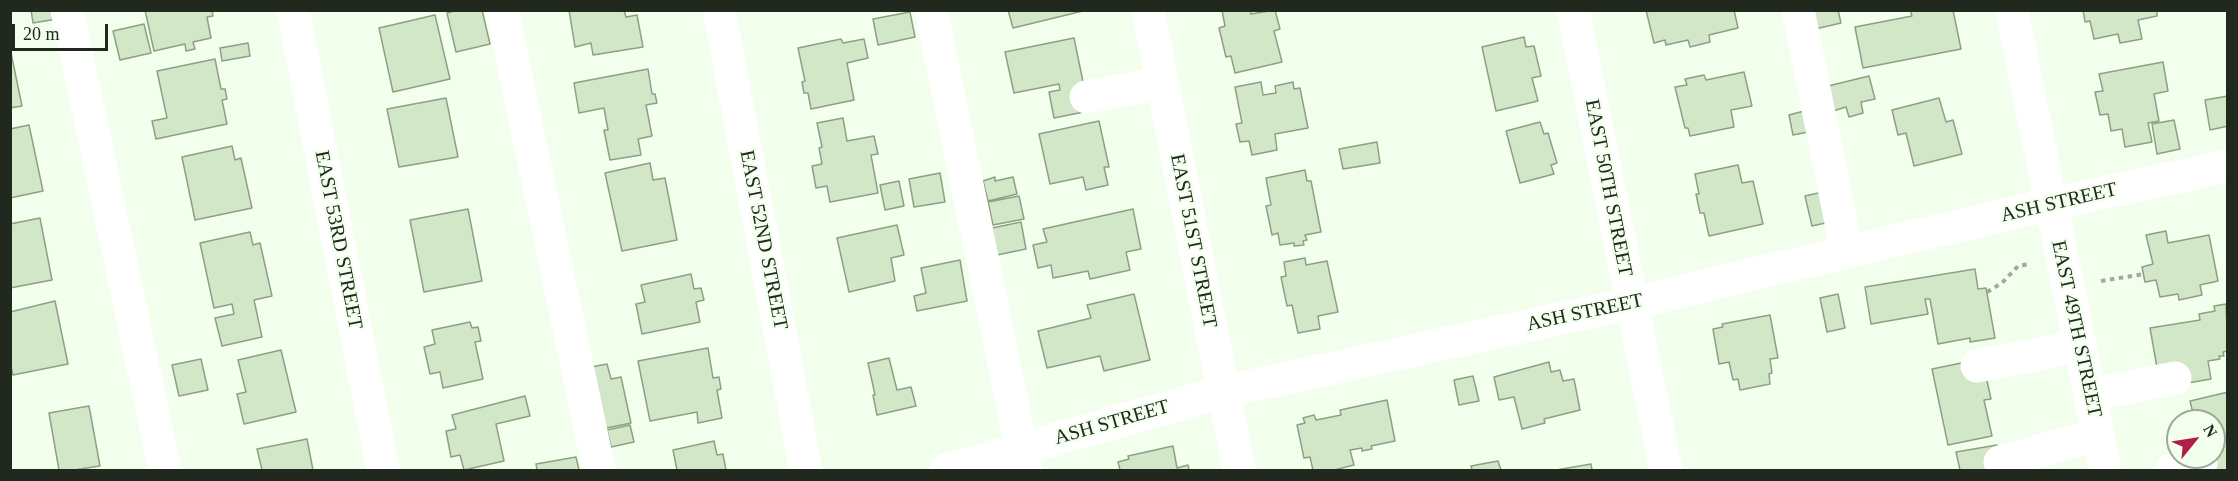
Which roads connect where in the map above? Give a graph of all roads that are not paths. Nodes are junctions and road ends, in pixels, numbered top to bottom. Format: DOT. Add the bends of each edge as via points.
graph roads {
  1 [pos="67,10"];
  2 [pos="293,10"];
  3 [pos="502,10"];
  4 [pos="719,10"];
  5 [pos="931,10"];
  6 [pos="1148,10"];
  7 [pos="1574,10"];
  8 [pos="1798,10"];
  9 [pos="2012,10"];
  10 [pos="1162,83"];
  11 [pos="1086,98"];
  12 [pos="2228,166"];
  13 [pos="2051,204"];
  14 [pos="1847,252"];
  15 [pos="1631,303"];
  16 [pos="2080,346"];
  17 [pos="1977,366"];
  18 [pos="2175,378"];
  19 [pos="1223,392"];
  20 [pos="2090,395"];
  21 [pos="2098,435"];
  22 [pos="1024,460"];
  23 [pos="2000,462"];
  24 [pos="165,471"];
  25 [pos="383,471"];
  26 [pos="599,471"];
  27 [pos="806,471"];
  28 [pos="946,471"];
  29 [pos="1239,471"];
  30 [pos="1666,471"];
  31 [pos="2105,471"];
  1 -- 24 [label="street"];
  2 -- 25 [label="street, EAST 53RD STREET"];
  3 -- 26 [label="street"];
  4 -- 27 [label="street, EAST 52ND STREET"];
  5 -- 22 [label="street"];
  6 -- 10 [label="street, EAST 51ST STREET"];
  7 -- 15 [label="street, EAST 50TH STREET"];
  8 -- 14 [label="street"];
  9 -- 13 [label="street, EAST 49TH STREET"];
  10 -- 11 [label="street"];
  10 -- 19 [label="street, EAST 51ST STREET"];
  12 -- 13 [label="street, ASH STREET"];
  13 -- 14 [label="street, ASH STREET"];
  13 -- 16 [label="street, EAST 49TH STREET"];
  14 -- 15 [label="street, ASH STREET"];
  15 -- 19 [label="street, ASH STREET"];
  15 -- 30 [label="street, EAST 50TH STREET"];
  16 -- 17 [label="street"];
  16 -- 20 [label="street, EAST 49TH STREET"];
  18 -- 20 [label="street"];
  19 -- 22 [label="street, ASH STREET"];
  19 -- 29 [label="street, EAST 51ST STREET"];
  20 -- 21 [label="street, EAST 49TH STREET"];
  21 -- 23 [label="street"];
  21 -- 31 [label="street, EAST 49TH STREET"];
  22 -- 28 [label="street, ASH STREET"];
}
